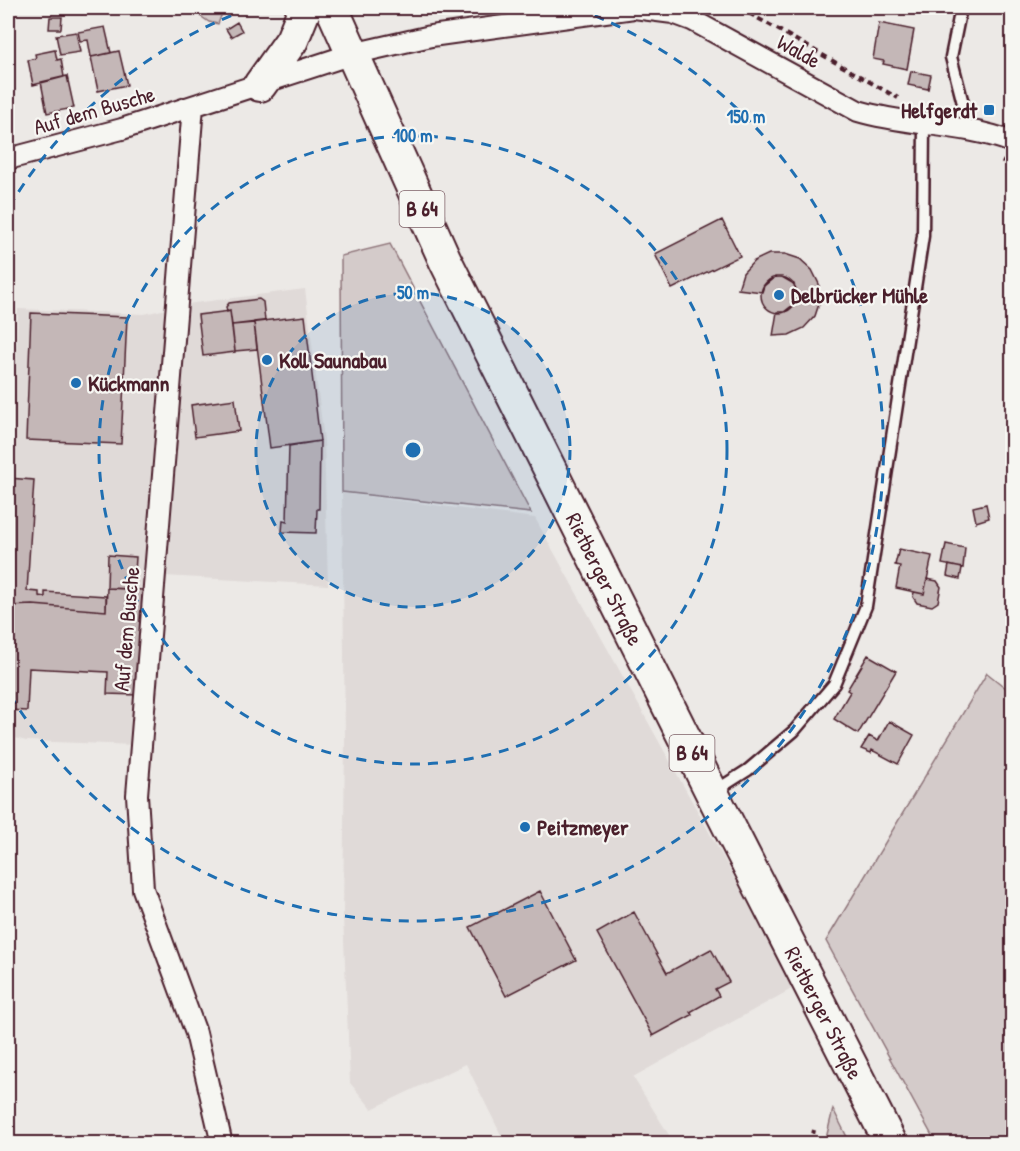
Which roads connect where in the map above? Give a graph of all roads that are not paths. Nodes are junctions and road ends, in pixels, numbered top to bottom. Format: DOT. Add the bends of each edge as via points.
graph roads {
  1 [pos="305,8"];
  2 [pos="332,8"];
  3 [pos="961,8"];
  4 [pos="352,54"];
  5 [pos="260,85"];
  6 [pos="193,106"];
  7 [pos="924,124"];
  8 [pos="966,130"];
  9 [pos="1012,142"];
  10 [pos="8,159"];
  11 [pos="712,793"];
  12 [pos="222,1143"];
  13 [pos="891,1143"];
  1 -- 5 [label="main road" via="292,40"];
  2 -- 4 [label="main road, Rietberger Straße / B 64"];
  3 -- 8 [label="lane" via="951,57 966,115"];
  4 -- 5 [label="street, Auf dem Busche"];
  4 -- 7 [label="street, Walde" via="431,36 634,8 654,9 708,28 858,111"];
  4 -- 11 [label="main road, Rietberger Straße / B 64" via="446,260"];
  5 -- 6 [label="street, Auf dem Busche"];
  6 -- 10 [label="street, Auf dem Busche"];
  6 -- 12 [label="street, Auf dem Busche" via="137,795 143,889 196,1033"];
  7 -- 8 [label="street, Walde"];
  7 -- 11 [label="lane" via="922,236 866,606 834,684 794,731 748,770"];
  8 -- 9 [label="street, Walde"];
  11 -- 13 [label="main road, Rietberger Straße / B 64"];
}
